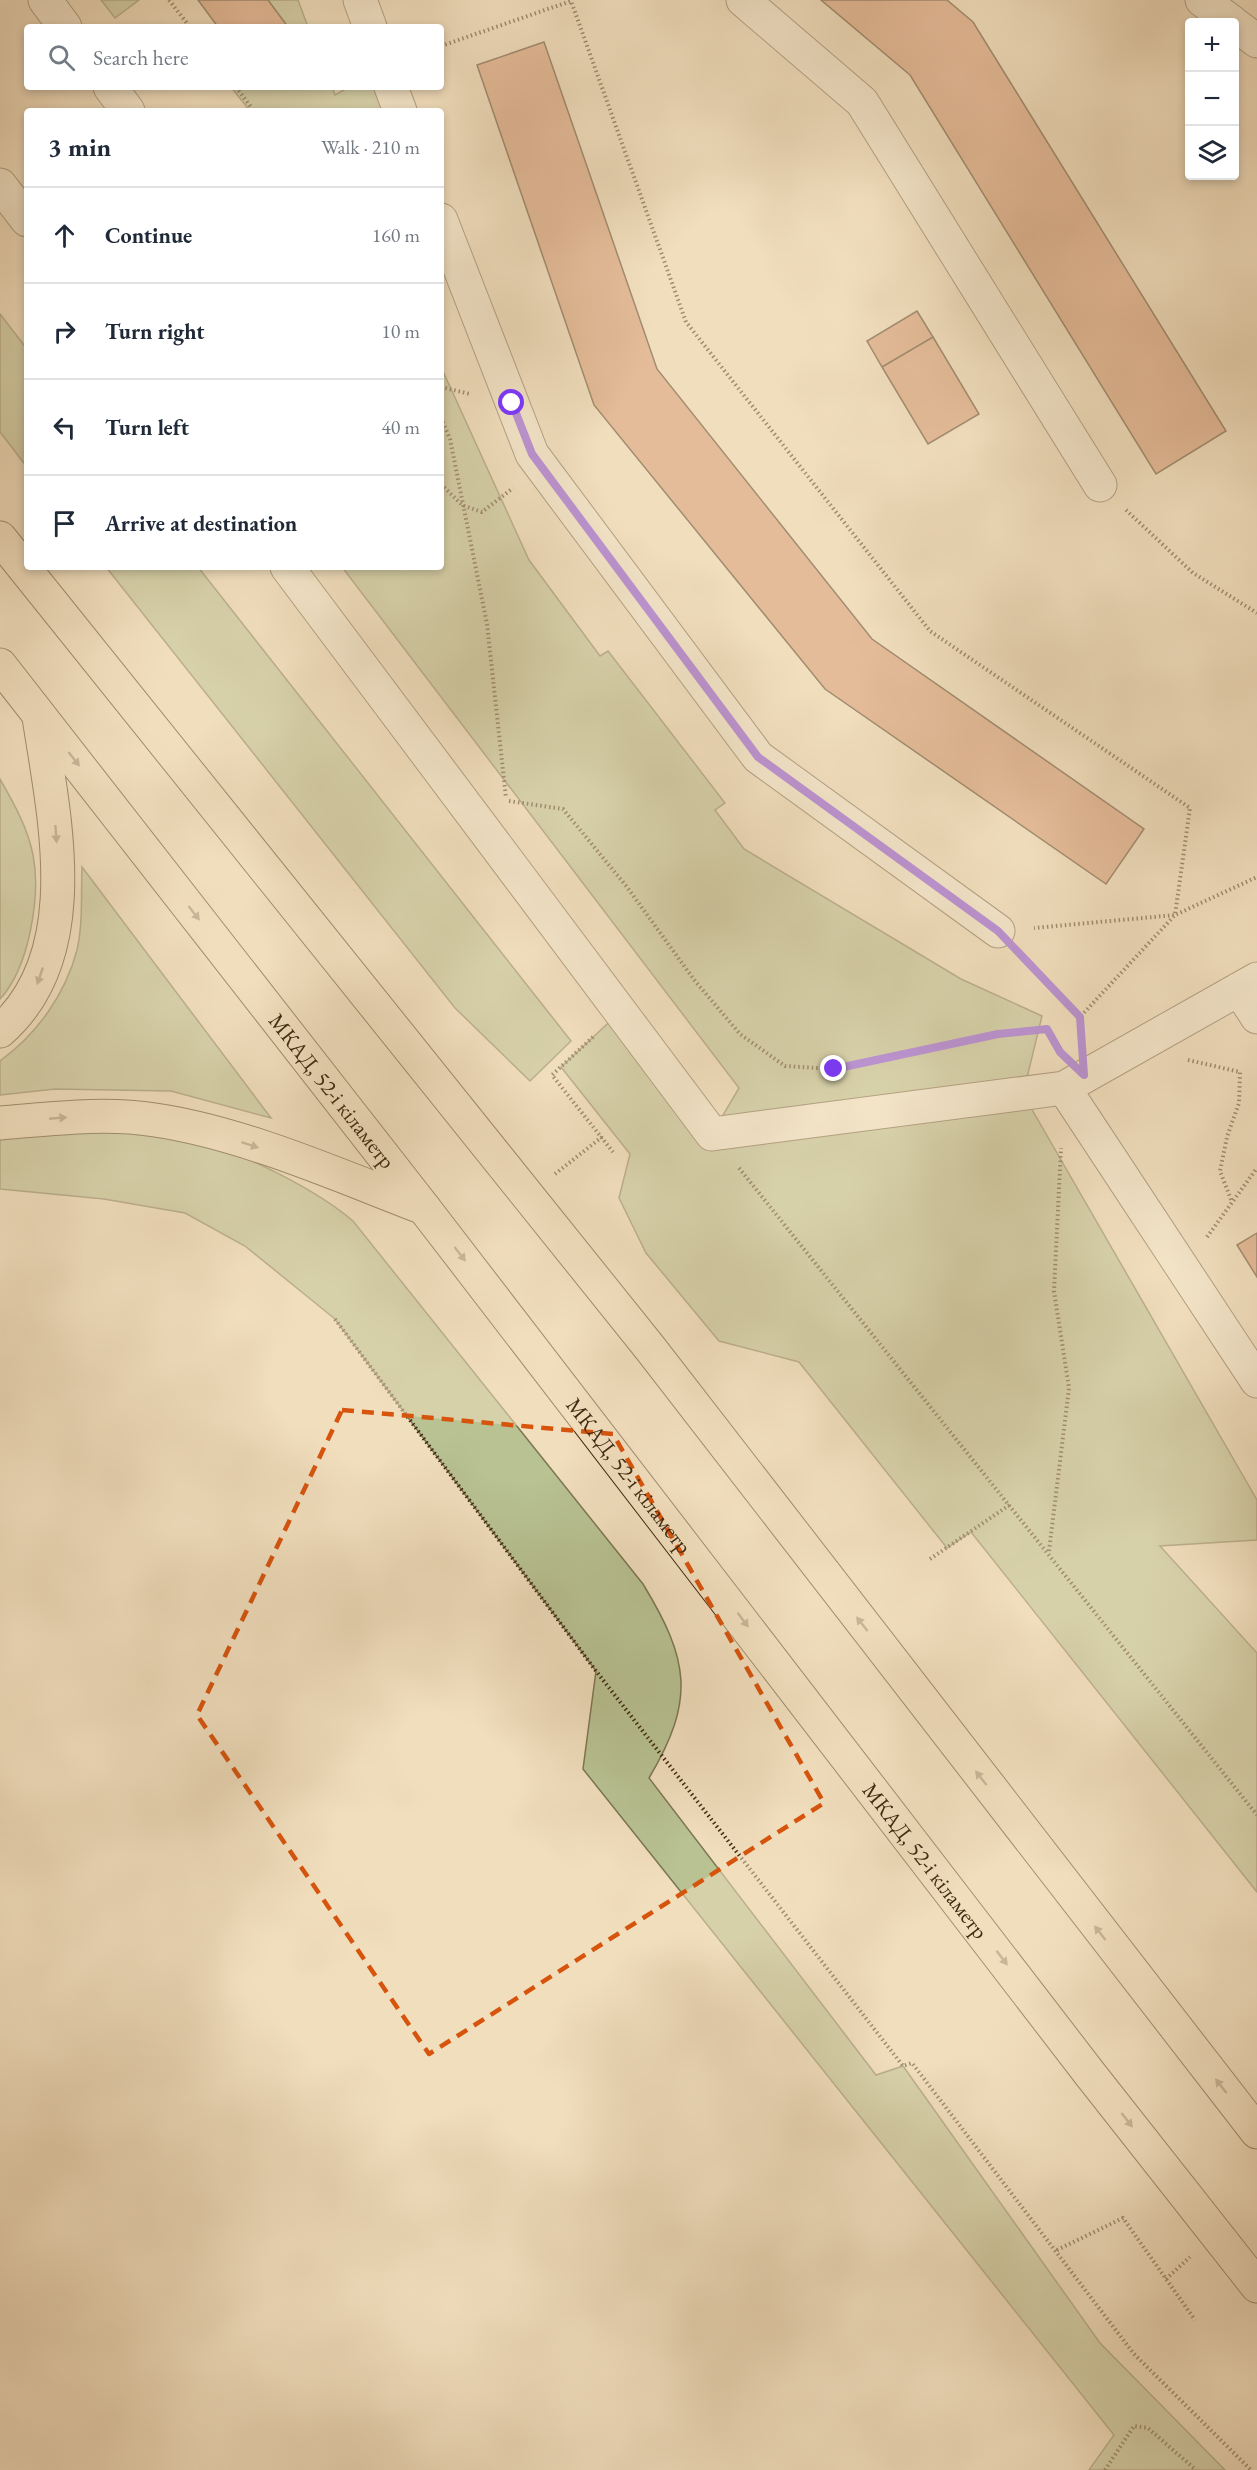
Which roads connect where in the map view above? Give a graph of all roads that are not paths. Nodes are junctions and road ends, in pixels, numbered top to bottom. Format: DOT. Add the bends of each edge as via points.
graph roads {
  1 [pos="45,0"];
  2 [pos="360,0"];
  3 [pos="743,0"];
  4 [pos="1202,0"];
  5 [pos="1226,18"];
  6 [pos="63,24"];
  7 [pos="369,24"];
  8 [pos="1239,28"];
  9 [pos="1257,41"];
  10 [pos="112,90"];
  11 [pos="392,90"];
  12 [pos="126,108"];
  13 [pos="399,108"];
  14 [pos="0,185"];
  15 [pos="24,216"];
  16 [pos="444,228"];
  17 [pos="1100,485"];
  18 [pos="0,538"];
  19 [pos="24,568"];
  20 [pos="26,570"];
  21 [pos="289,570"];
  22 [pos="0,665"];
  23 [pos="38,713"];
  24 [pos="998,931"];
  25 [pos="1248,984"];
  26 [pos="1257,1017"];
  27 [pos="0,1031"];
  28 [pos="1075,1090"];
  29 [pos="0,1123"];
  30 [pos="424,1208"];
  31 [pos="1257,1381"];
  32 [pos="1257,2132"];
  33 [pos="1257,2286"];
  1 -- 6 [label="lane"];
  2 -- 7 [label="lane"];
  3 -- 17 [label="lane" via="862,102"];
  4 -- 5 [label="lane"];
  8 -- 9 [label="lane"];
  10 -- 12 [label="lane"];
  11 -- 13 [label="lane"];
  14 -- 15 [label="lane"];
  16 -- 24 [label="lane" via="532,454 758,757"];
  19 -- 18 [label="highway, one-way"];
  32 -- 20 [label="highway, one-way" via="650,1348"];
  21 -- 28 [label="lane" via="712,1134"];
  22 -- 23 [label="highway, МКАД, 52-і кіламетр"];
  23 -- 27 [label="highway, one-way" via="56,832 56,919 39,982"];
  23 -- 30 [label="highway, МКАД, 52-і кіламетр, one-way"];
  25 -- 26 [label="lane"];
  25 -- 28 [label="lane" via="1147,1040"];
  28 -- 31 [label="lane" via="1183,1269"];
  29 -- 30 [label="highway, one-way" via="83,1116 155,1120 279,1154"];
  30 -- 33 [label="highway, МКАД, 52-і кіламетр, one-way"];
}
